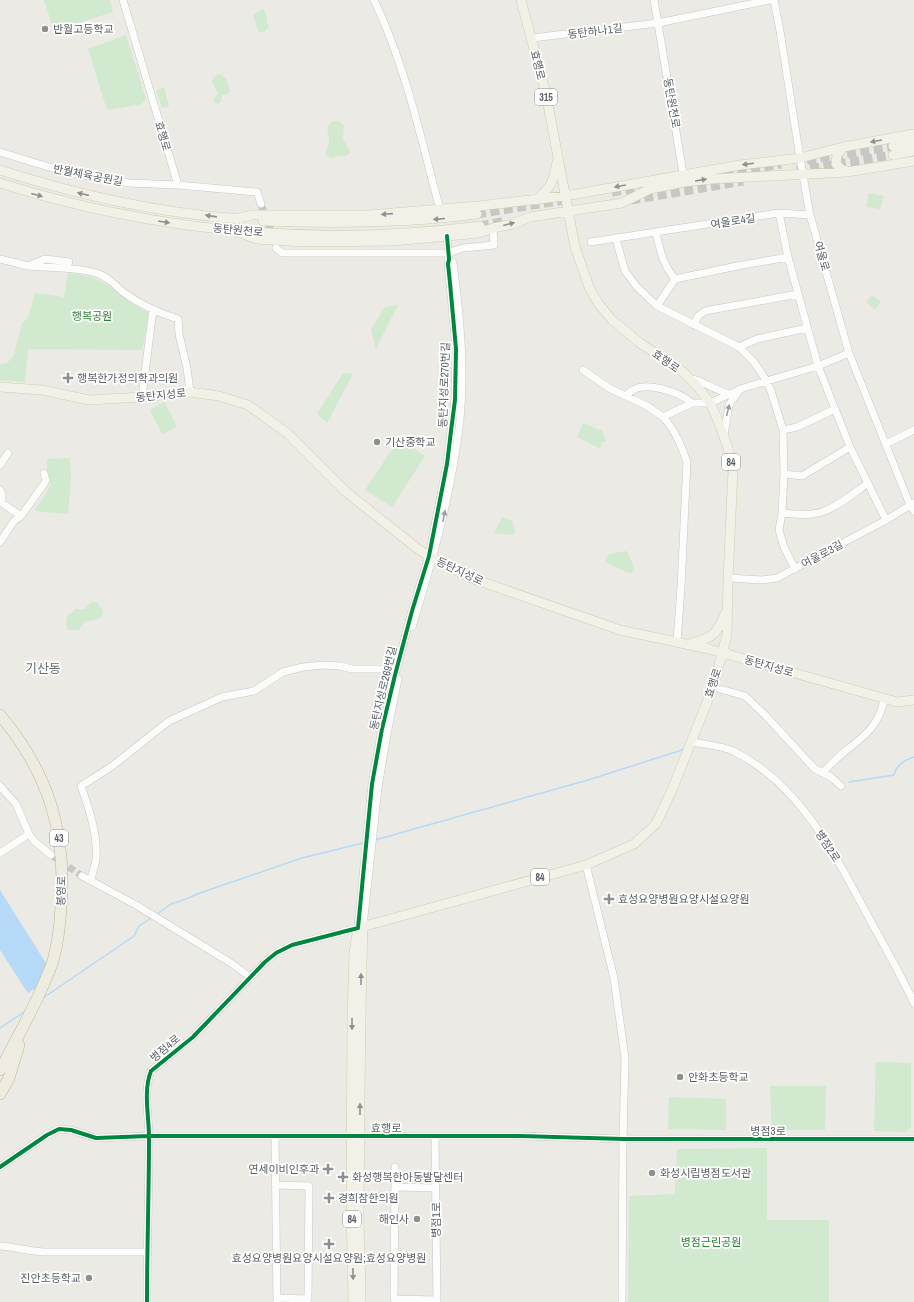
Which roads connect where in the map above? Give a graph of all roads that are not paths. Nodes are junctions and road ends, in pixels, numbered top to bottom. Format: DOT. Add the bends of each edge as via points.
graph roads {
  1 [pos="123,0"];
  2 [pos="374,0"];
  3 [pos="521,0"];
  4 [pos="654,0"];
  5 [pos="770,0"];
  6 [pos="774,0"];
  7 [pos="658,23"];
  8 [pos="532,38"];
  9 [pos="914,134"];
  10 [pos="914,142"];
  11 [pos="843,147"];
  12 [pos="914,151"];
  13 [pos="0,152"];
  14 [pos="558,157"];
  15 [pos="800,158"];
  16 [pos="914,161"];
  17 [pos="0,170"];
  18 [pos="847,172"];
  19 [pos="803,173"];
  20 [pos="684,179"];
  21 [pos="0,183"];
  22 [pos="178,185"];
  23 [pos="565,196"];
  24 [pos="532,200"];
  25 [pos="261,204"];
  26 [pos="440,210"];
  27 [pos="568,211"];
  28 [pos="779,213"];
  29 [pos="477,214"];
  30 [pos="810,215"];
  31 [pos="530,217"];
  32 [pos="235,219"];
  33 [pos="480,226"];
  34 [pos="493,228"];
  35 [pos="235,231"];
  36 [pos="656,233"];
  37 [pos="447,236"];
  38 [pos="616,239"];
  39 [pos="591,242"];
  40 [pos="276,248"];
  41 [pos="449,256"];
  42 [pos="788,257"];
  43 [pos="0,259"];
  44 [pos="69,262"];
  45 [pos="28,266"];
  46 [pos="675,278"];
  47 [pos="798,294"];
  48 [pos="657,306"];
  49 [pos="153,309"];
  50 [pos="694,325"];
  51 [pos="807,328"];
  52 [pos="739,347"];
  53 [pos="849,353"];
  54 [pos="818,366"];
  55 [pos="583,370"];
  56 [pos="692,379"];
  57 [pos="766,380"];
  58 [pos="0,387"];
  59 [pos="740,389"];
  60 [pos="190,392"];
  61 [pos="728,394"];
  62 [pos="626,396"];
  63 [pos="142,397"];
  64 [pos="692,403"];
  65 [pos="710,403"];
  66 [pos="836,409"];
  67 [pos="663,417"];
  68 [pos="782,430"];
  69 [pos="914,430"];
  70 [pos="724,435"];
  71 [pos="886,444"];
  72 [pos="850,447"];
  73 [pos="8,453"];
  74 [pos="0,465"];
  75 [pos="44,473"];
  76 [pos="784,474"];
  77 [pos="868,484"];
  78 [pos="0,490"];
  79 [pos="913,506"];
  80 [pos="782,513"];
  81 [pos="21,516"];
  82 [pos="886,520"];
  83 [pos="0,542"];
  84 [pos="431,557"];
  85 [pos="795,569"];
  86 [pos="728,578"];
  87 [pos="728,608"];
  88 [pos="677,642"];
  89 [pos="687,644"];
  90 [pos="722,653"];
  91 [pos="396,669"];
  92 [pos="713,687"];
  93 [pos="884,699"];
  94 [pos="914,700"];
  95 [pos="0,715"];
  96 [pos="692,739"];
  97 [pos="823,773"];
  98 [pos="0,786"];
  99 [pos="841,786"];
  100 [pos="370,826"];
  101 [pos="29,834"];
  102 [pos="0,853"];
  103 [pos="51,855"];
  104 [pos="586,865"];
  105 [pos="82,876"];
  106 [pos="91,880"];
  107 [pos="361,927"];
  108 [pos="250,978"];
  109 [pos="914,1003"];
  110 [pos="26,1021"];
  111 [pos="0,1056"];
  112 [pos="0,1070"];
  113 [pos="0,1094"];
  114 [pos="149,1136"];
  115 [pos="275,1137"];
  116 [pos="356,1137"];
  117 [pos="436,1137"];
  118 [pos="623,1139"];
  119 [pos="914,1139"];
  120 [pos="0,1167"];
  121 [pos="395,1167"];
  122 [pos="276,1185"];
  123 [pos="395,1187"];
  124 [pos="436,1188"];
  125 [pos="0,1246"];
  126 [pos="147,1252"];
  127 [pos="277,1300"];
  128 [pos="437,1301"];
  129 [pos="146,1302"];
  130 [pos="353,1302"];
  131 [pos="361,1302"];
  132 [pos="622,1302"];
  1 -- 22 [label="street, 효행로"];
  2 -- 26 [label="street" via="394,47 410,96"];
  3 -- 8 [label="main road, 효행로 / 315"];
  4 -- 7 [label="street"];
  5 -- 7 [label="street, 동탄하나1길"];
  6 -- 15 [label="street"];
  7 -- 8 [label="street, 동탄하나1길"];
  7 -- 20 [label="street, 동탄원천로"];
  8 -- 14 [label="main road, 효행로 / 315"];
  9 -- 11 [label="main road, one-way"];
  10 -- 12 [label="main road" via="893,150"];
  11 -- 15 [label="main road"];
  11 -- 18 [label="main road" via="837,155 836,164 840,170"];
  13 -- 22 [label="street, 반월체육공원길" via="69,172 129,183"];
  14 -- 23 [label="main road, 효행로 / 315"];
  14 -- 24 [label="main road" via="551,185 547,191"];
  15 -- 19 [label="street, 여울로"];
  15 -- 20 [label="main road, one-way" via="740,165"];
  16 -- 18 [label="main road"];
  32 -- 17 [label="main road, 동탄원천로, one-way" via="108,200"];
  18 -- 19 [label="main road"];
  20 -- 19 [label="main road, one-way"];
  19 -- 30 [label="street, 여울로"];
  20 -- 23 [label="main road, one-way"];
  20 -- 27 [label="main road" via="650,189 622,202"];
  21 -- 35 [label="main road, 동탄원천로, one-way" via="33,194 109,212 181,225"];
  22 -- 25 [label="street" via="257,192"];
  23 -- 24 [label="main road"];
  23 -- 27 [label="main road, 효행로 / 84"];
  24 -- 26 [label="main road"];
  24 -- 31 [label="main road" via="536,209"];
  26 -- 32 [label="main road, one-way" via="368,215 252,215"];
  27 -- 31 [label="main road"];
  27 -- 56 [label="main road, 효행로 / 84" via="575,247 589,287 598,303 612,320 640,343"];
  28 -- 30 [label="street, 여울로4길"];
  28 -- 36 [label="street, 여울로4길"];
  28 -- 42 [label="street"];
  29 -- 32 [label="main road, 동탄원천로, one-way" via="440,219 364,223"];
  30 -- 53 [label="street, 여울로"];
  34 -- 31 [label="main road, one-way"];
  33 -- 35 [label="main road, 동탄원천로" via="364,235"];
  34 -- 37 [label="main road" via="479,233"];
  34 -- 41 [label="street" via="494,245 463,248"];
  35 -- 37 [label="main road" via="257,239 306,242 393,241"];
  36 -- 38 [label="street, 여울로4길"];
  36 -- 46 [label="street" via="664,262"];
  37 -- 41 [label="street"];
  38 -- 39 [label="street, 여울로4길"];
  38 -- 48 [label="street" via="625,271"];
  40 -- 41 [label="street" via="282,254"];
  41 -- 84 [label="street" via="453,262 460,328 460,419 445,512"];
  42 -- 46 [label="street"];
  42 -- 47 [label="street"];
  43 -- 45 [label="street"];
  44 -- 45 [label="street" via="45,259"];
  45 -- 49 [label="street" via="93,272 109,279 124,292"];
  46 -- 48 [label="street"];
  47 -- 50 [label="street" via="704,311"];
  47 -- 51 [label="street"];
  48 -- 50 [label="street"];
  49 -- 60 [label="street" via="178,319"];
  49 -- 63 [label="street"];
  50 -- 52 [label="street"];
  51 -- 52 [label="street" via="757,339"];
  51 -- 54 [label="street"];
  52 -- 57 [label="street" via="754,362"];
  53 -- 54 [label="street"];
  53 -- 71 [label="street, 여울로"];
  54 -- 57 [label="street"];
  54 -- 66 [label="street"];
  55 -- 62 [label="street"];
  56 -- 61 [label="street"];
  56 -- 65 [label="main road, 효행로 / 84"];
  57 -- 59 [label="street"];
  57 -- 68 [label="street"];
  58 -- 63 [label="main road, 동탄지성로" via="42,390 89,400"];
  59 -- 61 [label="street"];
  70 -- 59 [label="street, one-way" via="729,405"];
  60 -- 63 [label="main road, 동탄지성로"];
  60 -- 84 [label="main road, 동탄지성로" via="219,396 248,405 286,433 345,491"];
  61 -- 65 [label="street"];
  62 -- 64 [label="street" via="633,390 651,386 687,398"];
  62 -- 67 [label="street"];
  64 -- 65 [label="street"];
  64 -- 67 [label="street"];
  65 -- 70 [label="main road, 효행로 / 84"];
  66 -- 68 [label="street" via="797,427"];
  66 -- 72 [label="street"];
  67 -- 88 [label="street" via="680,442 686,462"];
  68 -- 76 [label="street"];
  69 -- 71 [label="street"];
  70 -- 86 [label="main road, 효행로 / 84" via="733,470"];
  71 -- 79 [label="street, 여울로"];
  72 -- 76 [label="street" via="802,476"];
  72 -- 77 [label="street"];
  73 -- 74 [label="street"];
  75 -- 81 [label="street" via="44,484"];
  76 -- 80 [label="street"];
  77 -- 80 [label="street" via="822,512 804,515"];
  77 -- 82 [label="street"];
  78 -- 81 [label="street" via="2,503"];
  79 -- 82 [label="street, 여울로3길"];
  80 -- 85 [label="street" via="779,530"];
  81 -- 83 [label="street" via="14,521"];
  82 -- 85 [label="street, 여울로3길"];
  84 -- 88 [label="main road, 동탄지성로" via="471,578 620,630"];
  84 -- 91 [label="street, 동탄지성로269번길" via="412,611"];
  84 -- 100 [label="street" via="399,676"];
  85 -- 86 [label="street, 여울로3길" via="777,578"];
  86 -- 87 [label="main road, 효행로 / 84"];
  87 -- 89 [label="main road" via="713,636"];
  87 -- 90 [label="main road, 효행로 / 84" via="727,635"];
  88 -- 89 [label="main road, 동탄지성로"];
  89 -- 90 [label="main road, 동탄지성로"];
  90 -- 92 [label="main road, 효행로 / 84"];
  90 -- 93 [label="main road, 동탄지성로"];
  91 -- 100 [label="street, 동탄지성로269번길" via="372,784"];
  91 -- 106 [label="street" via="352,669 323,665 303,667 283,672 254,691 222,697 169,721 111,767 81,786 90,811 96,846 96,860"];
  92 -- 96 [label="main road, 효행로 / 84"];
  92 -- 97 [label="street" via="745,696 815,769"];
  93 -- 94 [label="main road, 동탄지성로" via="897,702"];
  93 -- 97 [label="street" via="883,710 874,726"];
  95 -- 110 [label="highway, 봉영로 / 43" via="31,757 46,788 57,824 61,851 63,882 59,929 53,960"];
  96 -- 104 [label="main road, 84" via="656,824 634,844"];
  96 -- 109 [label="street, 병점2로" via="727,748 754,763 782,785 810,818 842,868"];
  97 -- 99 [label="street"];
  98 -- 101 [label="street" via="16,804"];
  100 -- 107 [label="street"];
  101 -- 102 [label="street"];
  101 -- 103 [label="street"];
  104 -- 107 [label="main road, 84"];
  104 -- 118 [label="street" via="614,978 621,1028 625,1058"];
  105 -- 106 [label="street"];
  106 -- 108 [label="street" via="231,963"];
  107 -- 108 [label="street, 병점4로" via="292,945 276,952"];
  107 -- 116 [label="main road, 효행로 / 84" via="354,953 352,1017"];
  108 -- 114 [label="street, 병점4로" via="193,1037 151,1071 148,1090"];
  110 -- 111 [label="highway"];
  110 -- 112 [label="highway, 봉영로 / 43"];
  110 -- 113 [label="highway" via="9,1078"];
  114 -- 115 [label="street, 효행로"];
  114 -- 120 [label="street, 효행로" via="96,1138 59,1129"];
  114 -- 126 [label="street, 병점4로"];
  115 -- 116 [label="street, 효행로"];
  115 -- 122 [label="street"];
  116 -- 117 [label="street, 효행로"];
  116 -- 130 [label="main road, 효행로 / 84, one-way" via="351,1203"];
  116 -- 131 [label="main road, 효행로 / 84"];
  117 -- 118 [label="street, 효행로"];
  117 -- 124 [label="street, 병점1로"];
  118 -- 119 [label="street, 병점3로"];
  118 -- 132 [label="street"];
  121 -- 123 [label="street"];
  122 -- 127 [label="street"];
  122 -- 127 [label="street" via="309,1186 308,1299"];
  123 -- 124 [label="street"];
  123 -- 128 [label="street" via="394,1299"];
  124 -- 128 [label="street, 병점1로"];
  125 -- 126 [label="street" via="43,1252"];
  126 -- 129 [label="street, 병점4로"];
}
